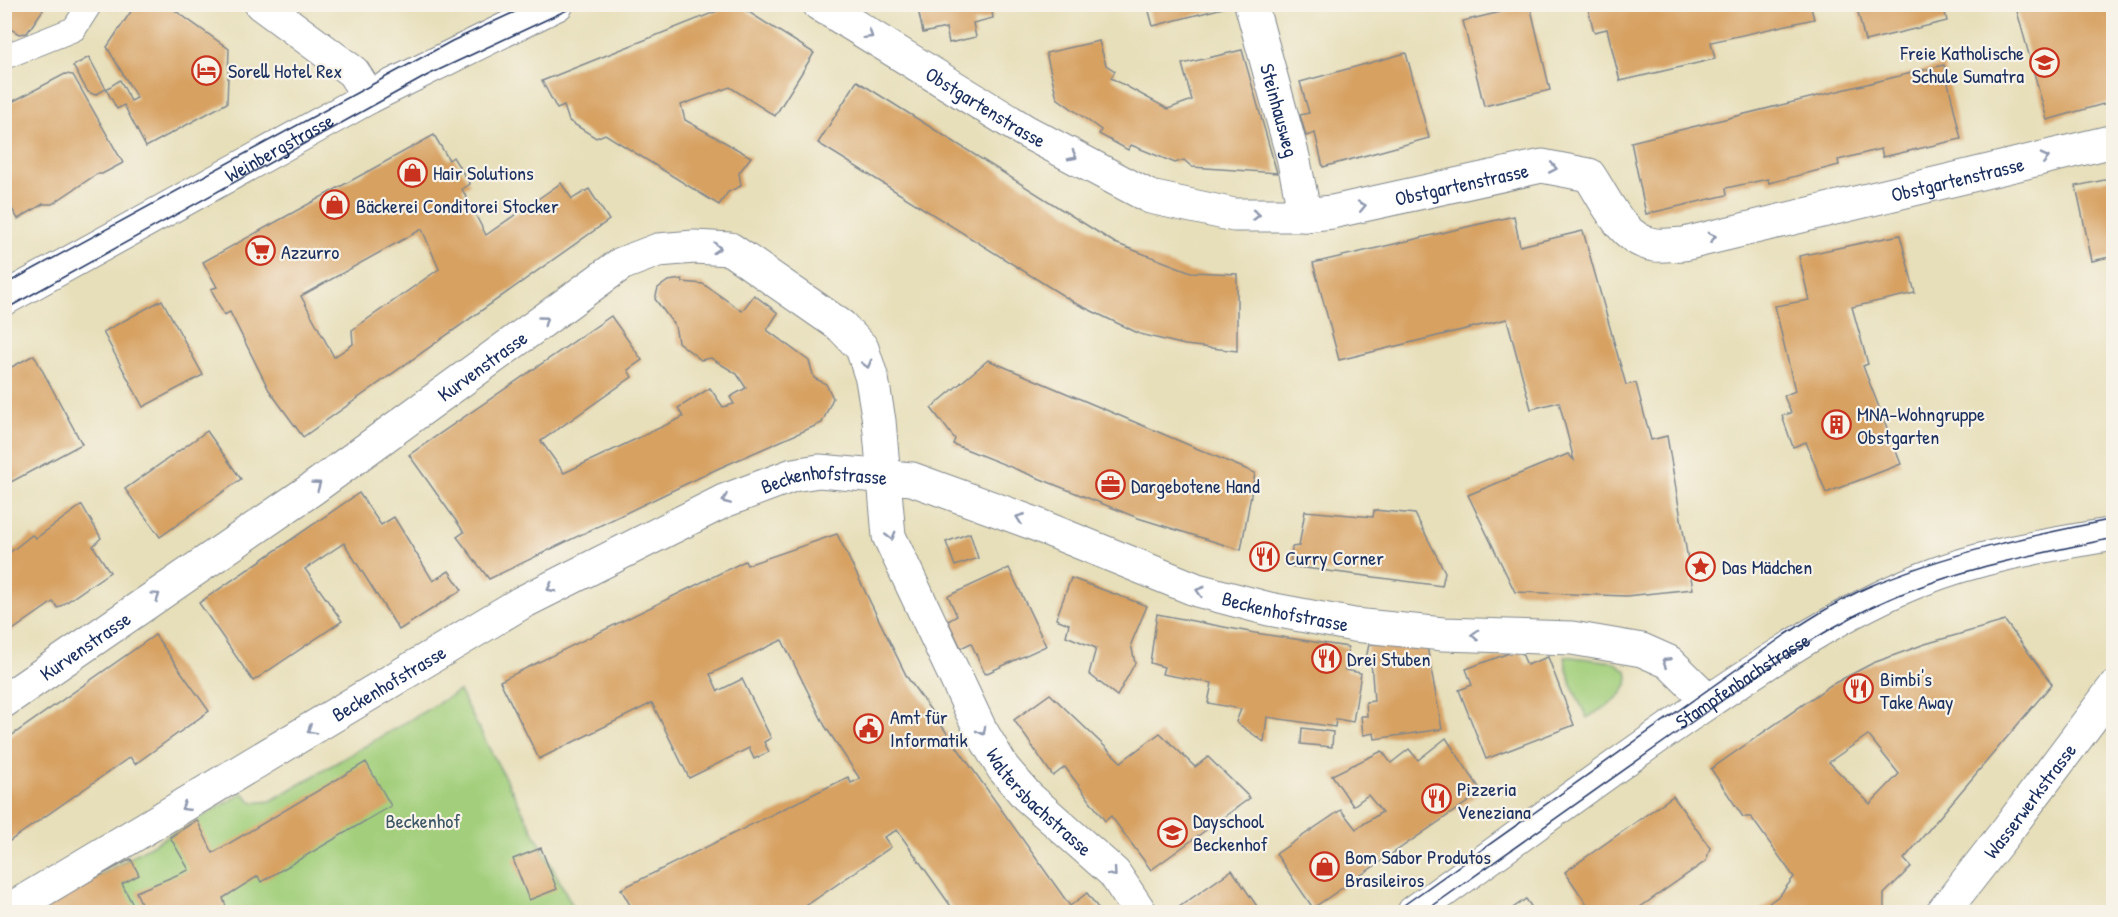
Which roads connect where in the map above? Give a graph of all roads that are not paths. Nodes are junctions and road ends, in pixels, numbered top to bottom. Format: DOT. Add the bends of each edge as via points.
graph roads {
  1 [pos="90,4"];
  2 [pos="261,4"];
  3 [pos="557,4"];
  4 [pos="819,4"];
  5 [pos="1251,4"];
  6 [pos="4,57"];
  7 [pos="369,97"];
  8 [pos="2114,141"];
  9 [pos="1305,215"];
  10 [pos="4,299"];
  11 [pos="884,478"];
  12 [pos="2114,534"];
  13 [pos="2114,688"];
  14 [pos="4,701"];
  15 [pos="1709,701"];
  16 [pos="6,912"];
  17 [pos="1140,912"];
  18 [pos="1414,912"];
  19 [pos="1942,912"];
  1 -- 6 [label="lane" via="74,29"];
  2 -- 7 [label="street" via="353,72"];
  3 -- 7 [label="street, Weinbergstrasse"];
  4 -- 9 [label="street, Obstgartenstrasse, one-way" via="1025,131 1150,197 1234,214"];
  5 -- 9 [label="street, Steinhausweg"];
  7 -- 10 [label="street, Weinbergstrasse"];
  9 -- 8 [label="street, Obstgartenstrasse, one-way" via="1542,166 1590,175 1623,227 1638,240 1656,245 1684,244"];
  14 -- 11 [label="street, Kurvenstrasse, one-way" via="312,489 621,264 658,250 730,249 841,326 862,348 872,379"];
  15 -- 11 [label="street, Beckenhofstrasse, one-way" via="1669,662 1642,650 1572,638 1354,625 1269,609 1197,590 912,479"];
  11 -- 16 [label="street, Beckenhofstrasse, one-way" via="819,471 793,475 724,501 491,620"];
  11 -- 17 [label="street, Waltersbachstrasse, one-way" via="889,536 980,729 1003,768 1027,796 1114,873"];
  12 -- 15 [label="street, Stampfenbachstrasse" via="2016,551 1920,580 1823,628"];
  13 -- 19 [label="street, Wasserwerkstrasse"];
  15 -- 18 [label="street, Stampfenbachstrasse"];
}
